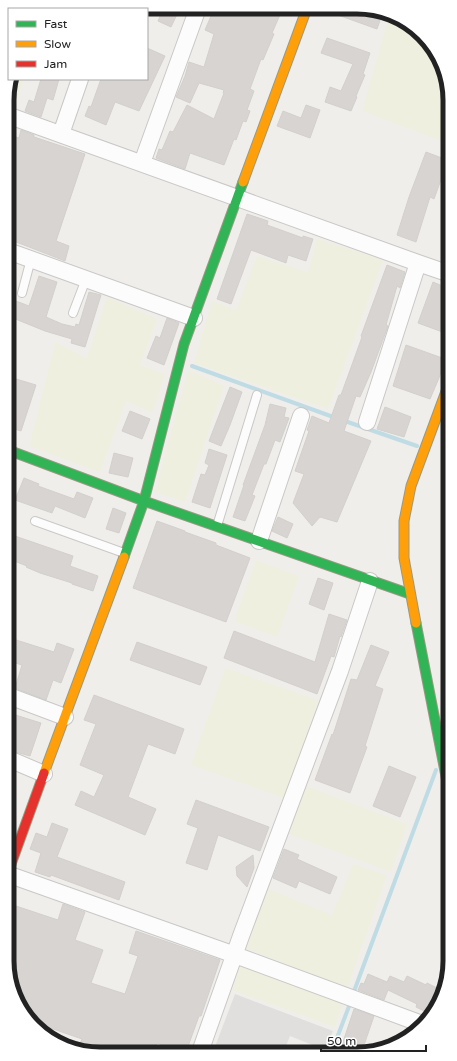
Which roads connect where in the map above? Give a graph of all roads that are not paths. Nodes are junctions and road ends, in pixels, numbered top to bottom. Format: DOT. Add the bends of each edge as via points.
graph roads {
  1 [pos="196,14"];
  2 [pos="305,14"];
  3 [pos="80,80"];
  4 [pos="14,117"];
  5 [pos="61,134"];
  6 [pos="142,163"];
  7 [pos="238,198"];
  8 [pos="14,253"];
  9 [pos="31,259"];
  10 [pos="418,263"];
  11 [pos="443,272"];
  12 [pos="86,279"];
  13 [pos="22,293"];
  14 [pos="73,312"];
  15 [pos="194,318"];
  16 [pos="256,395"];
  17 [pos="443,400"];
  18 [pos="301,416"];
  19 [pos="367,422"];
  20 [pos="14,452"];
  21 [pos="144,501"];
  22 [pos="35,521"];
  23 [pos="217,526"];
  24 [pos="259,541"];
  25 [pos="125,553"];
  26 [pos="370,581"];
  27 [pos="410,594"];
  28 [pos="14,698"];
  29 [pos="65,717"];
  30 [pos="14,761"];
  31 [pos="443,762"];
  32 [pos="44,774"];
  33 [pos="14,856"];
  34 [pos="14,876"];
  35 [pos="235,955"];
  36 [pos="418,1022"];
  37 [pos="202,1047"];
  1 -- 6 [label="street"];
  2 -- 7 [label="street"];
  3 -- 5 [label="street"];
  4 -- 5 [label="street"];
  5 -- 6 [label="street"];
  6 -- 7 [label="street"];
  7 -- 10 [label="street"];
  7 -- 15 [label="street"];
  8 -- 9 [label="street"];
  9 -- 12 [label="street"];
  9 -- 13 [label="lane"];
  10 -- 11 [label="street"];
  10 -- 19 [label="street"];
  12 -- 14 [label="lane"];
  12 -- 15 [label="street"];
  15 -- 21 [label="street" via="184,344"];
  16 -- 23 [label="lane"];
  17 -- 27 [label="street" via="411,486 404,521 404,558"];
  18 -- 24 [label="street"];
  20 -- 21 [label="street"];
  21 -- 23 [label="street"];
  21 -- 25 [label="street"];
  22 -- 25 [label="lane"];
  23 -- 24 [label="street"];
  24 -- 26 [label="street"];
  25 -- 29 [label="street"];
  26 -- 27 [label="street"];
  26 -- 35 [label="street" via="340,671"];
  27 -- 31 [label="street"];
  28 -- 29 [label="street"];
  29 -- 32 [label="street"];
  30 -- 32 [label="street"];
  32 -- 33 [label="street"];
  34 -- 35 [label="street"];
  35 -- 36 [label="street"];
  35 -- 37 [label="street"];
}
